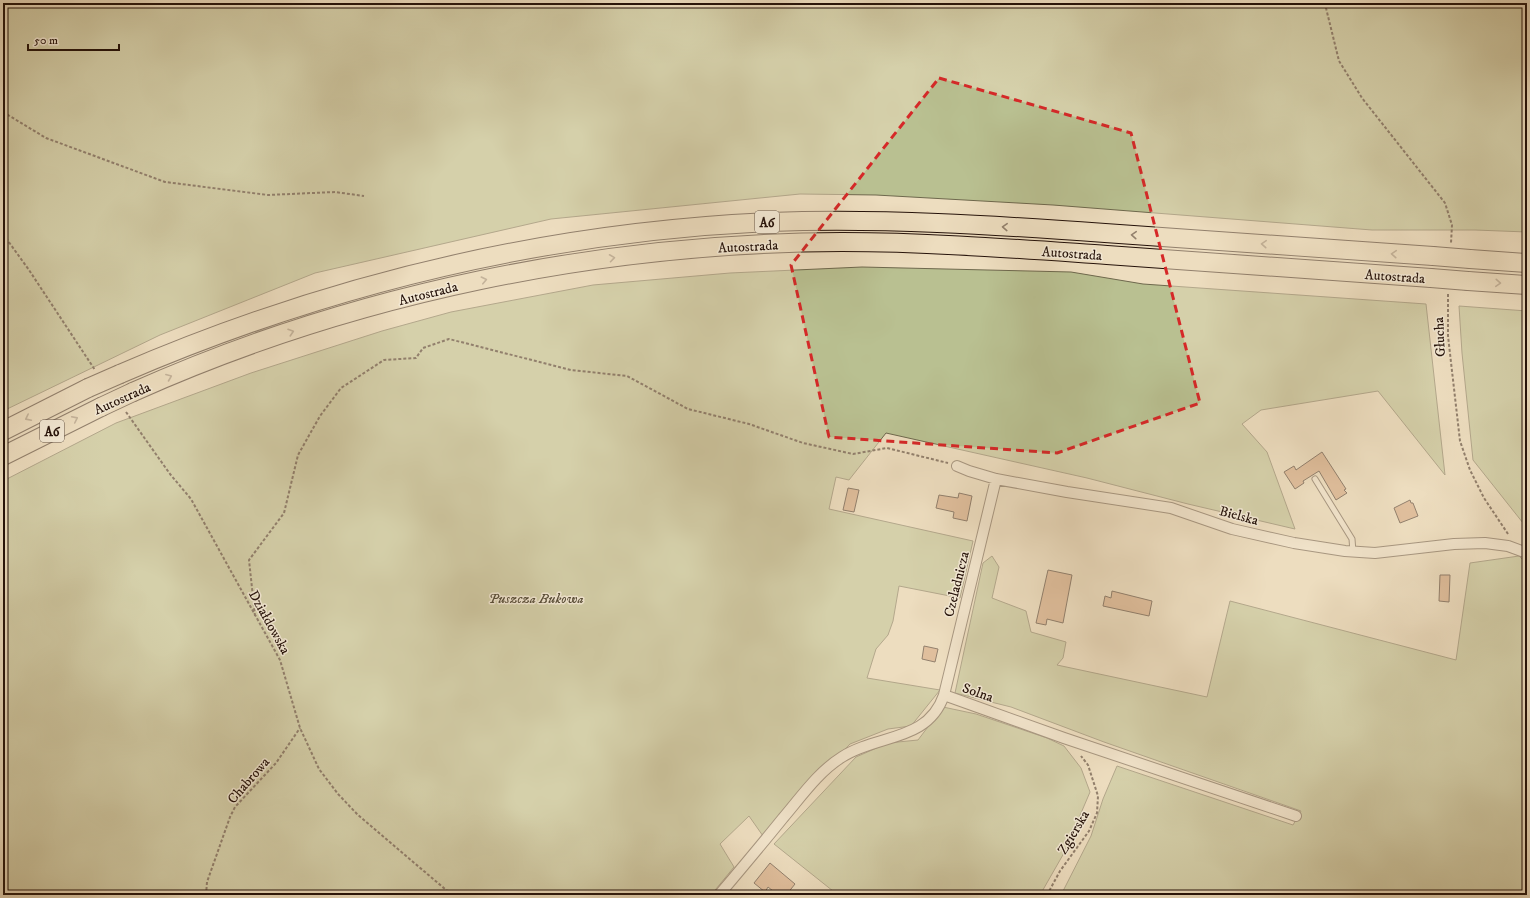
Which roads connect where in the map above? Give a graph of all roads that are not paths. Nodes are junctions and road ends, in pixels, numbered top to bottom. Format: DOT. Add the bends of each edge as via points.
graph roads {
  1 [pos="1527,263"];
  2 [pos="1527,285"];
  3 [pos="3,431"];
  4 [pos="3,456"];
  5 [pos="957,466"];
  6 [pos="996,479"];
  7 [pos="1315,479"];
  8 [pos="1522,550"];
  9 [pos="1353,553"];
  10 [pos="944,695"];
  11 [pos="1296,816"];
  12 [pos="719,895"];
  1 -- 3 [label="highway, Autostrada / A6, one-way, bridge" via="902,221 772,222 685,228 555,245 427,270 322,299 274,314 120,374"];
  4 -- 2 [label="highway, Autostrada / A6, one-way, bridge" via="133,392 262,341 429,292 623,256 711,248 842,242 923,244"];
  5 -- 6 [label="street, Bielska"];
  6 -- 9 [label="street, Bielska" via="1171,508 1232,530"];
  6 -- 10 [label="street, Czeladnicza"];
  7 -- 9 [label="lane" via="1352,539"];
  8 -- 9 [label="street, Bielska" via="1485,543"];
  10 -- 11 [label="street, Solna"];
  10 -- 12 [label="street, Solna" via="938,709 921,726 856,750 832,764 812,783"];
}
